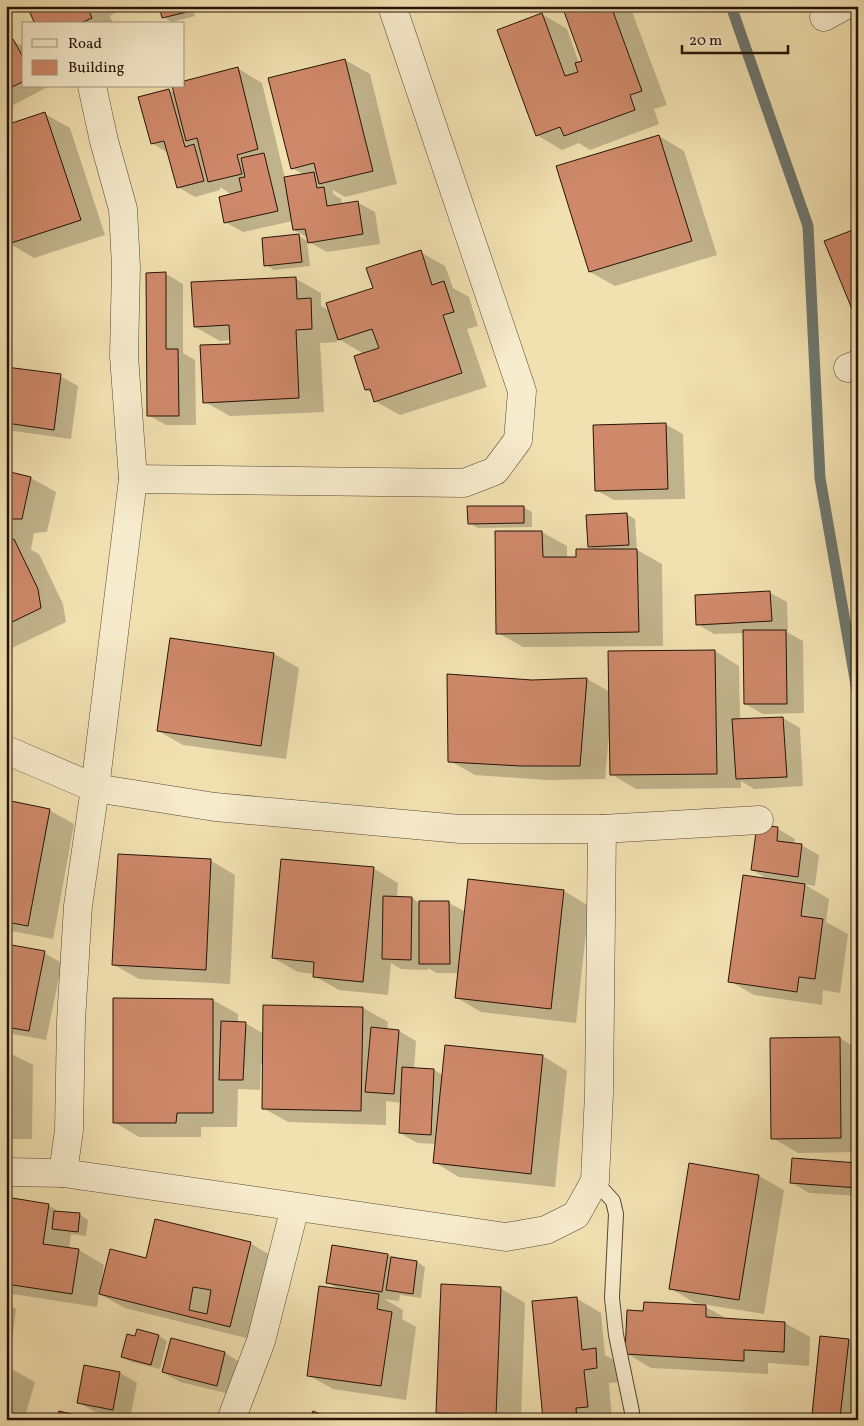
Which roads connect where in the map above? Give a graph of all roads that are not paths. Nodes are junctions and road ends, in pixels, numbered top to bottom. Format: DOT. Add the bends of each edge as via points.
graph roads {
  1 [pos="392,6"];
  2 [pos="92,88"];
  3 [pos="133,479"];
  4 [pos="6,750"];
  5 [pos="95,788"];
  6 [pos="759,820"];
  7 [pos="602,829"];
  8 [pos="6,1172"];
  9 [pos="63,1173"];
  10 [pos="594,1181"];
  11 [pos="295,1207"];
  12 [pos="632,1412"];
  13 [pos="231,1420"];
  1 -- 3 [label="street" via="522,391 518,440 495,471 464,483"];
  2 -- 3 [label="street" via="123,209 126,267 124,356"];
  3 -- 5 [label="street"];
  4 -- 5 [label="street"];
  5 -- 7 [label="street" via="215,807 460,829"];
  5 -- 9 [label="street" via="78,906 71,1020 70,1130"];
  6 -- 7 [label="street"];
  7 -- 10 [label="street" via="599,1093"];
  8 -- 9 [label="street"];
  9 -- 11 [label="street"];
  10 -- 11 [label="street" via="576,1215 546,1230 506,1237"];
  10 -- 12 [label="lane" via="613,1201 616,1214 612,1298"];
  11 -- 13 [label="street" via="262,1341"];
}
